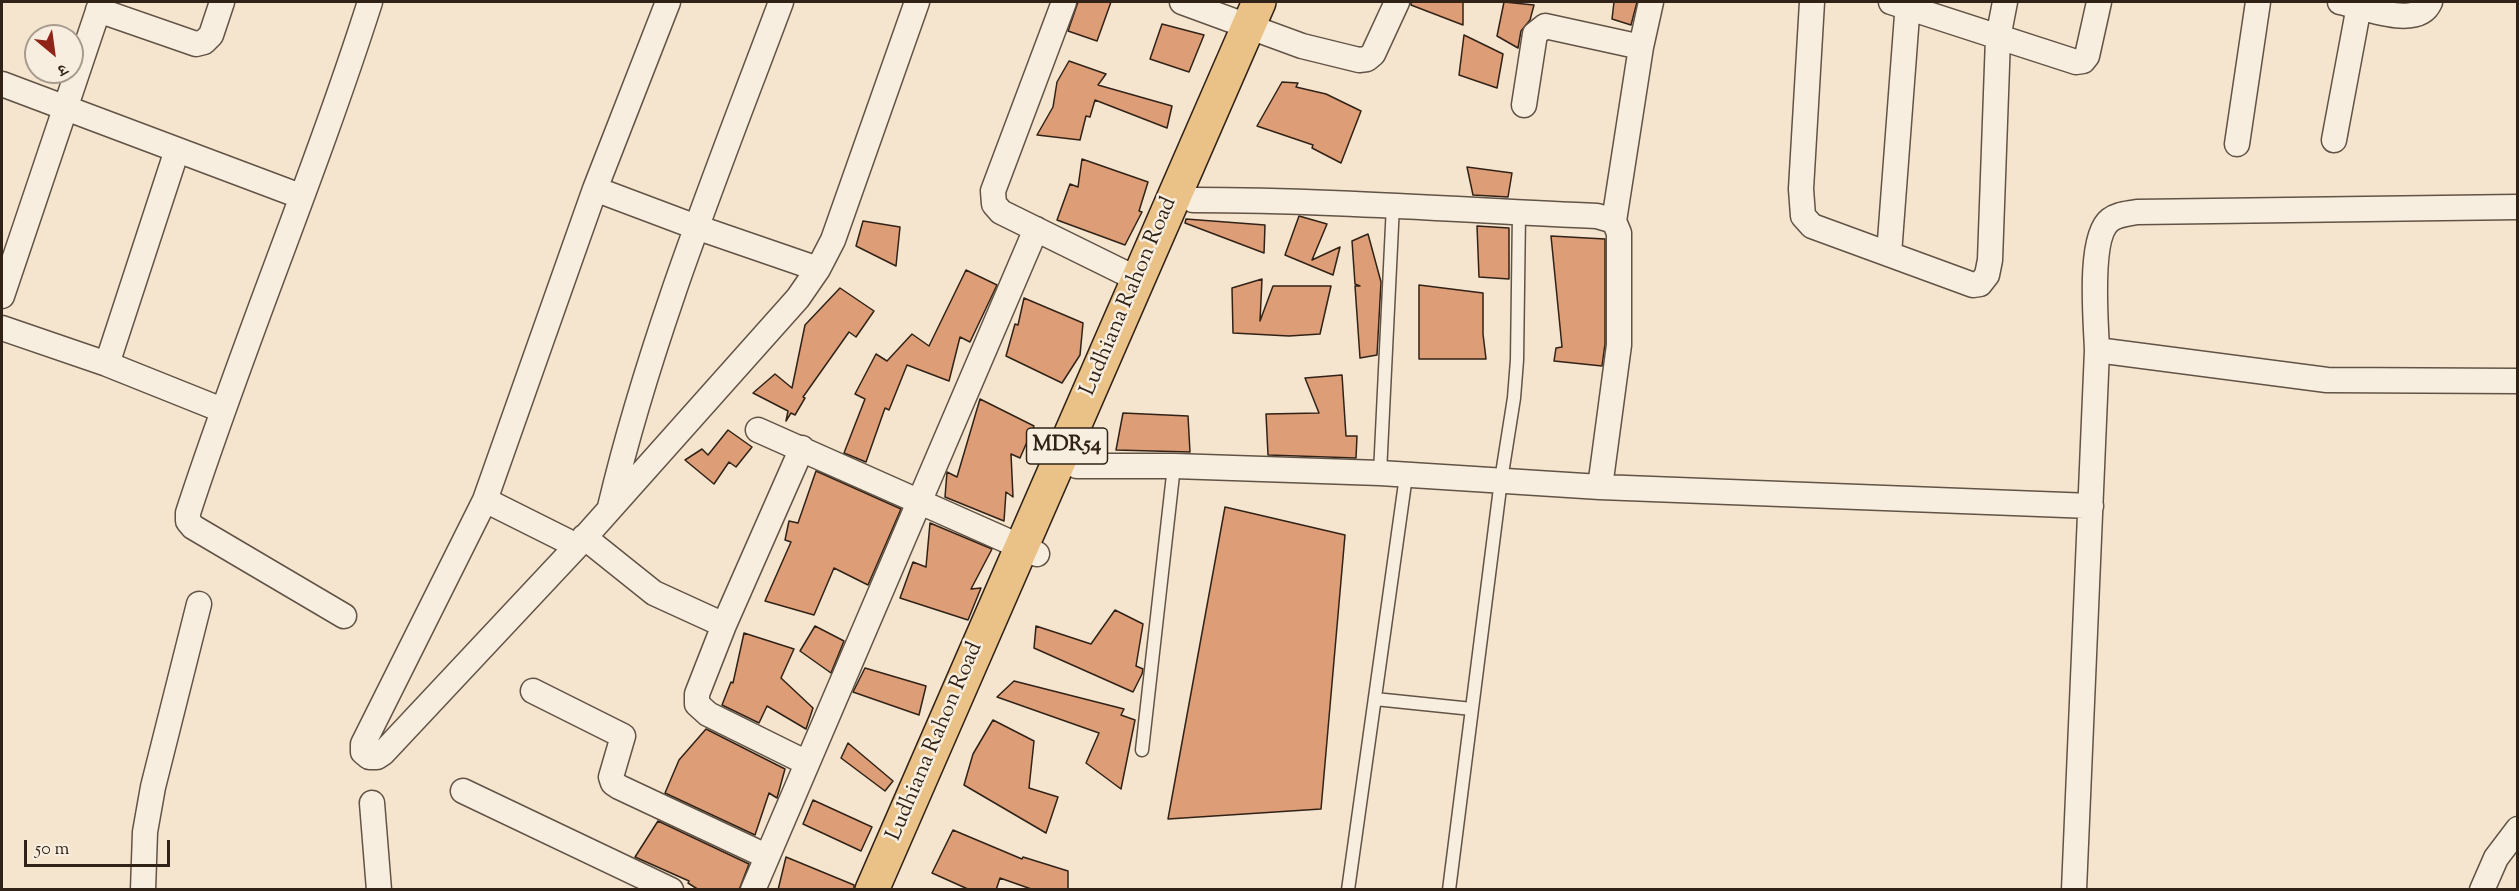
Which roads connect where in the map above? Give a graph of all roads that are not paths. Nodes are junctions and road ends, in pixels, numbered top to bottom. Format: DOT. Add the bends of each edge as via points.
graph roads {
  1 [pos="222,2"];
  2 [pos="370,2"];
  3 [pos="668,2"];
  4 [pos="781,2"];
  5 [pos="917,2"];
  6 [pos="1064,2"];
  7 [pos="1182,2"];
  8 [pos="1278,2"];
  9 [pos="1397,2"];
  10 [pos="1651,2"];
  11 [pos="1812,2"];
  12 [pos="2005,2"];
  13 [pos="2098,2"];
  14 [pos="2258,2"];
  15 [pos="2430,2"];
  16 [pos="1902,3"];
  17 [pos="2350,4"];
  18 [pos="100,6"];
  19 [pos="1258,20"];
  20 [pos="1998,38"];
  21 [pos="1641,47"];
  22 [pos="2,84"];
  23 [pos="1524,105"];
  24 [pos="66,107"];
  25 [pos="2334,140"];
  26 [pos="2237,144"];
  27 [pos="177,150"];
  28 [pos="595,189"];
  29 [pos="300,196"];
  30 [pos="1193,200"];
  31 [pos="1393,205"];
  32 [pos="2517,207"];
  33 [pos="1519,213"];
  34 [pos="1614,221"];
  35 [pos="696,227"];
  36 [pos="1036,229"];
  37 [pos="1889,254"];
  38 [pos="819,269"];
  39 [pos="1137,279"];
  40 [pos="2,296"];
  41 [pos="2,328"];
  42 [pos="2097,350"];
  43 [pos="107,364"];
  44 [pos="2517,381"];
  45 [pos="222,410"];
  46 [pos="758,430"];
  47 [pos="802,448"];
  48 [pos="1077,466"];
  49 [pos="1174,466"];
  50 [pos="1380,473"];
  51 [pos="1406,476"];
  52 [pos="1502,480"];
  53 [pos="1600,487"];
  54 [pos="485,500"];
  55 [pos="920,502"];
  56 [pos="2091,506"];
  57 [pos="609,510"];
  58 [pos="581,542"];
  59 [pos="1029,550"];
  60 [pos="199,604"];
  61 [pos="344,616"];
  62 [pos="724,625"];
  63 [pos="533,691"];
  64 [pos="1374,699"];
  65 [pos="1472,709"];
  66 [pos="1142,750"];
  67 [pos="805,762"];
  68 [pos="463,791"];
  69 [pos="372,803"];
  70 [pos="2517,829"];
  71 [pos="766,856"];
  72 [pos="143,890"];
  73 [pos="379,890"];
  74 [pos="671,890"];
  75 [pos="753,890"];
  76 [pos="872,890"];
  77 [pos="894,890"];
  78 [pos="1348,890"];
  79 [pos="1449,890"];
  80 [pos="2074,890"];
  81 [pos="2482,890"];
  1 -- 18 [label="street" via="211,34 196,44"];
  2 -- 29 [label="street" via="343,86"];
  3 -- 28 [label="street"];
  4 -- 35 [label="street"];
  5 -- 38 [label="street" via="846,208"];
  6 -- 36 [label="street" via="993,191 994,204 1001,212"];
  7 -- 19 [label="street"];
  8 -- 19 [label="main road, Ludhiana Rahon Road / MDR54"];
  9 -- 19 [label="street" via="1368,59 1341,57 1302,46"];
  10 -- 21 [label="street"];
  11 -- 37 [label="street" via="1803,132 1803,216 1812,226"];
  12 -- 20 [label="street"];
  13 -- 20 [label="street" via="2083,61"];
  14 -- 26 [label="street"];
  15 -- 17 [label="street" via="2421,14 2407,17"];
  16 -- 20 [label="street"];
  16 -- 37 [label="street"];
  17 -- 25 [label="street"];
  18 -- 24 [label="street"];
  19 -- 30 [label="main road, Ludhiana Rahon Road / MDR54"];
  19 -- 39 [label="main road, Ludhiana Rahon Road / MDR54"];
  20 -- 37 [label="street" via="1987,275 1980,284 1973,285"];
  21 -- 23 [label="street" via="1540,29 1535,34"];
  21 -- 34 [label="street"];
  22 -- 24 [label="street"];
  24 -- 27 [label="street"];
  24 -- 40 [label="street"];
  27 -- 29 [label="street"];
  27 -- 43 [label="street"];
  28 -- 35 [label="street"];
  28 -- 54 [label="street"];
  29 -- 45 [label="street"];
  30 -- 31 [label="street"];
  30 -- 48 [label="main road, Ludhiana Rahon Road / MDR54"];
  31 -- 33 [label="street"];
  31 -- 50 [label="lane"];
  32 -- 42 [label="street" via="2121,215 2108,221 2095,258"];
  33 -- 34 [label="street" via="1597,216"];
  33 -- 52 [label="lane" via="1517,360"];
  34 -- 53 [label="street" via="1619,232 1619,345"];
  35 -- 38 [label="street"];
  35 -- 57 [label="street" via="626,439"];
  36 -- 39 [label="street"];
  36 -- 55 [label="street"];
  38 -- 57 [label="street" via="798,298"];
  39 -- 59 [label="main road, Ludhiana Rahon Road / MDR54" via="1061,459"];
  41 -- 43 [label="street"];
  42 -- 44 [label="street" via="2327,380"];
  42 -- 56 [label="street"];
  43 -- 45 [label="street"];
  45 -- 61 [label="street" via="188,521 193,528"];
  46 -- 47 [label="street"];
  47 -- 55 [label="street"];
  47 -- 62 [label="street"];
  48 -- 49 [label="street"];
  48 -- 59 [label="main road, Ludhiana Rahon Road / MDR54"];
  49 -- 50 [label="street"];
  49 -- 66 [label="lane"];
  50 -- 51 [label="street"];
  51 -- 52 [label="street"];
  51 -- 64 [label="lane"];
  52 -- 53 [label="street"];
  52 -- 65 [label="lane"];
  53 -- 56 [label="street"];
  54 -- 58 [label="street"];
  54 -- 58 [label="street" via="363,744 363,752 369,757 383,753"];
  55 -- 59 [label="street"];
  55 -- 67 [label="street"];
  56 -- 80 [label="street"];
  57 -- 58 [label="street"];
  58 -- 62 [label="street" via="654,593"];
  59 -- 76 [label="main road, Ludhiana Rahon Road / MDR54"];
  59 -- 77 [label="main road, Ludhiana Rahon Road / MDR54"];
  60 -- 72 [label="street" via="153,788 145,832"];
  62 -- 67 [label="street" via="697,694 697,704 708,714"];
  63 -- 71 [label="street" via="623,736 611,777 613,783"];
  64 -- 65 [label="lane"];
  64 -- 78 [label="lane"];
  65 -- 79 [label="lane"];
  67 -- 71 [label="street"];
  68 -- 74 [label="street"];
  69 -- 73 [label="street"];
  70 -- 81 [label="street" via="2496,858"];
  71 -- 75 [label="street"];
}
